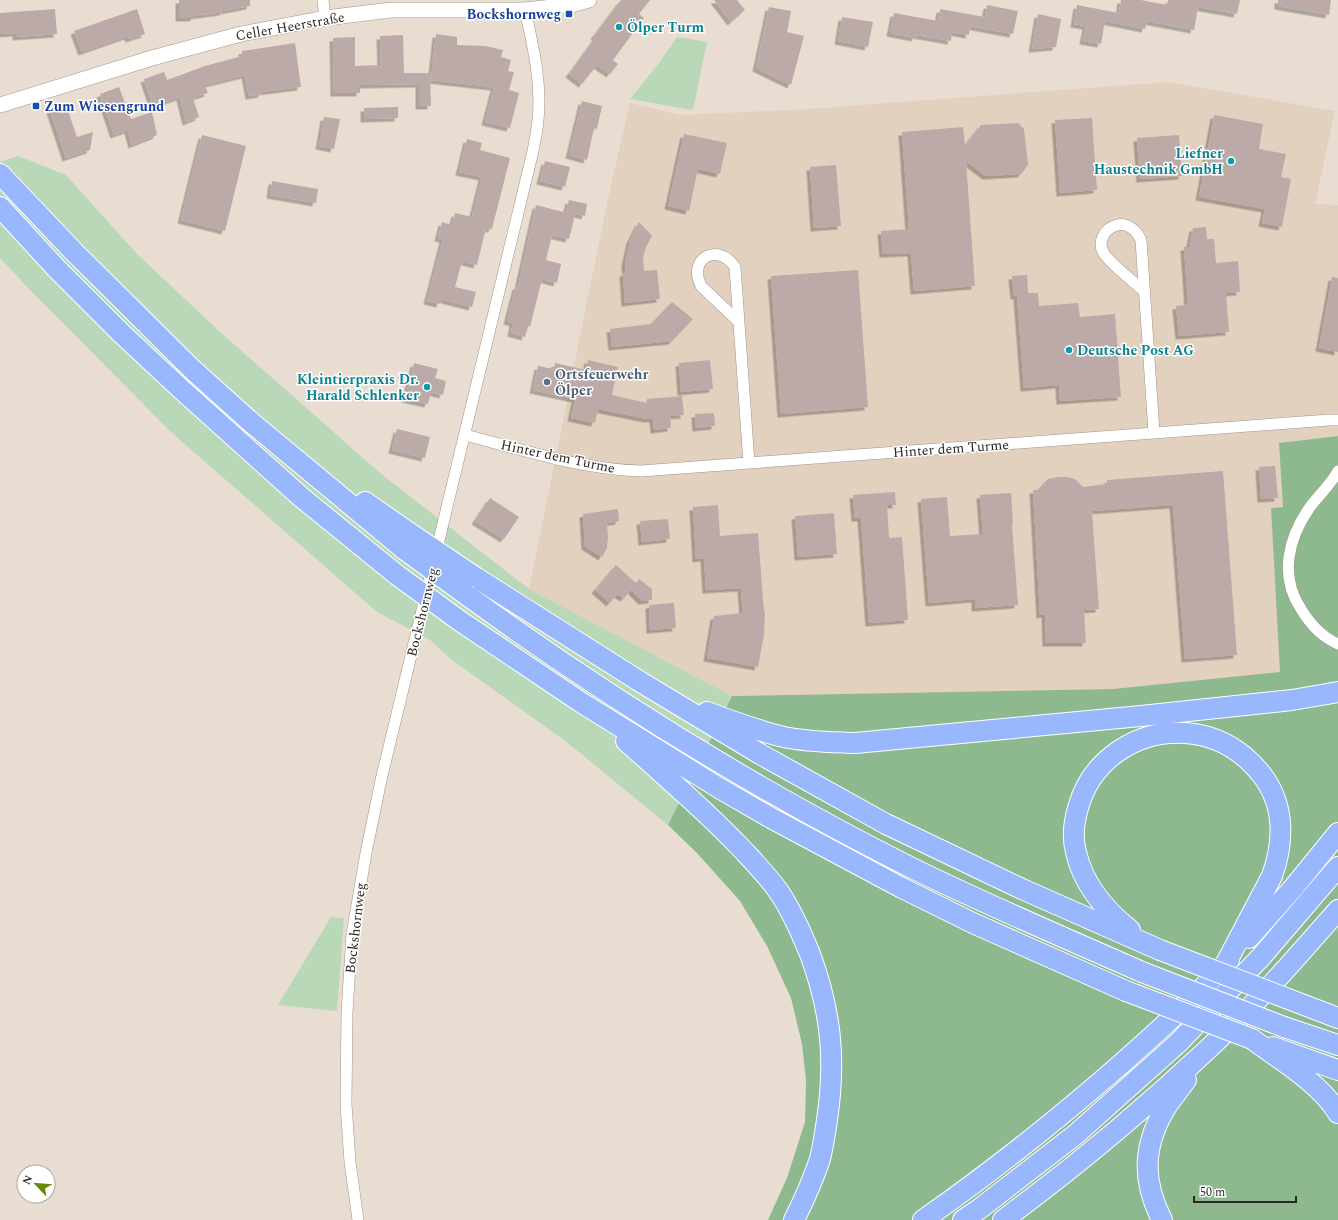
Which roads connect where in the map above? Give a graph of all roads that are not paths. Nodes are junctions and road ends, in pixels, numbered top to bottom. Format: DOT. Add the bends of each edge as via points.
graph roads {
  1 [pos="323,0"];
  2 [pos="589,0"];
  3 [pos="525,10"];
  4 [pos="326,18"];
  5 [pos="0,105"];
  6 [pos="0,174"];
  7 [pos="0,208"];
  8 [pos="1144,291"];
  9 [pos="739,322"];
  10 [pos="1338,420"];
  11 [pos="1154,433"];
  12 [pos="465,436"];
  13 [pos="748,463"];
  14 [pos="1338,471"];
  15 [pos="408,542"];
  16 [pos="1338,644"];
  17 [pos="639,681"];
  18 [pos="1338,692"];
  19 [pos="582,703"];
  20 [pos="1338,833"];
  21 [pos="1338,867"];
  22 [pos="1338,910"];
  23 [pos="1160,950"];
  24 [pos="1225,965"];
  25 [pos="1338,1018"];
  26 [pos="1252,1040"];
  27 [pos="1338,1045"];
  28 [pos="1208,1049"];
  29 [pos="1338,1070"];
  30 [pos="1338,1113"];
  31 [pos="358,1220"];
  32 [pos="794,1220"];
  33 [pos="923,1220"];
  34 [pos="963,1220"];
  35 [pos="1003,1220"];
  36 [pos="1162,1220"];
  1 -- 4 [label="street"];
  2 -- 3 [label="main road, Celler Heerstraße" via="571,5"];
  3 -- 4 [label="main road, Celler Heerstraße" via="391,10"];
  3 -- 12 [label="street, Bockshornweg" via="536,60 538,120 533,151"];
  4 -- 5 [label="main road, Celler Heerstraße" via="241,34 152,58"];
  6 -- 15 [label="highway" via="193,370 252,423"];
  7 -- 19 [label="highway, bridge" via="110,322 301,497 397,575"];
  8 -- 8 [label="street" via="1141,240 1137,232 1129,226 1113,226 1103,237 1103,251"];
  8 -- 11 [label="street"];
  9 -- 9 [label="street" via="735,267 730,260 722,256 705,256 697,271 701,286"];
  9 -- 13 [label="street"];
  10 -- 11 [label="street, Hinter dem Turme"];
  11 -- 13 [label="street, Hinter dem Turme"];
  12 -- 13 [label="street, Hinter dem Turme" via="570,462 620,470 641,471"];
  12 -- 31 [label="street, Bockshornweg" via="381,780 352,934 347,1012 346,1104"];
  14 -- 16 [label="street" via="1309,509 1297,530 1290,548 1288,568 1296,603 1308,621 1322,635"];
  15 -- 17 [label="highway, bridge" via="474,577"];
  15 -- 27 [label="highway, bridge" via="468,596 518,633 634,710 740,775 835,827 986,904 1142,972"];
  17 -- 18 [label="highway" via="736,723 784,737 848,743 1141,716 1292,700"];
  17 -- 23 [label="highway" via="760,754 886,824 1022,889"];
  19 -- 26 [label="highway, bridge" via="719,788 902,888 975,924 1126,991"];
  19 -- 32 [label="highway" via="718,824 758,866 778,890 804,940 822,992 828,1019 832,1074 820,1158"];
  20 -- 24 [label="highway"];
  21 -- 34 [label="highway" via="1261,957 1178,1043 1075,1135"];
  22 -- 28 [label="highway" via="1280,977"];
  23 -- 24 [label="highway" via="1120,922 1091,889 1075,852 1076,814 1084,790 1098,768 1129,744 1166,733 1207,736 1234,748 1264,778 1272,791 1280,819 1280,848 1272,876"];
  23 -- 25 [label="highway, bridge"];
  24 -- 33 [label="highway" via="1164,1026 1081,1099 1002,1163"];
  26 -- 29 [label="highway"];
  26 -- 30 [label="highway" via="1311,1082"];
  28 -- 35 [label="highway" via="1104,1142"];
  28 -- 36 [label="highway" via="1168,1104 1150,1143 1148,1182 1153,1203"];
}
